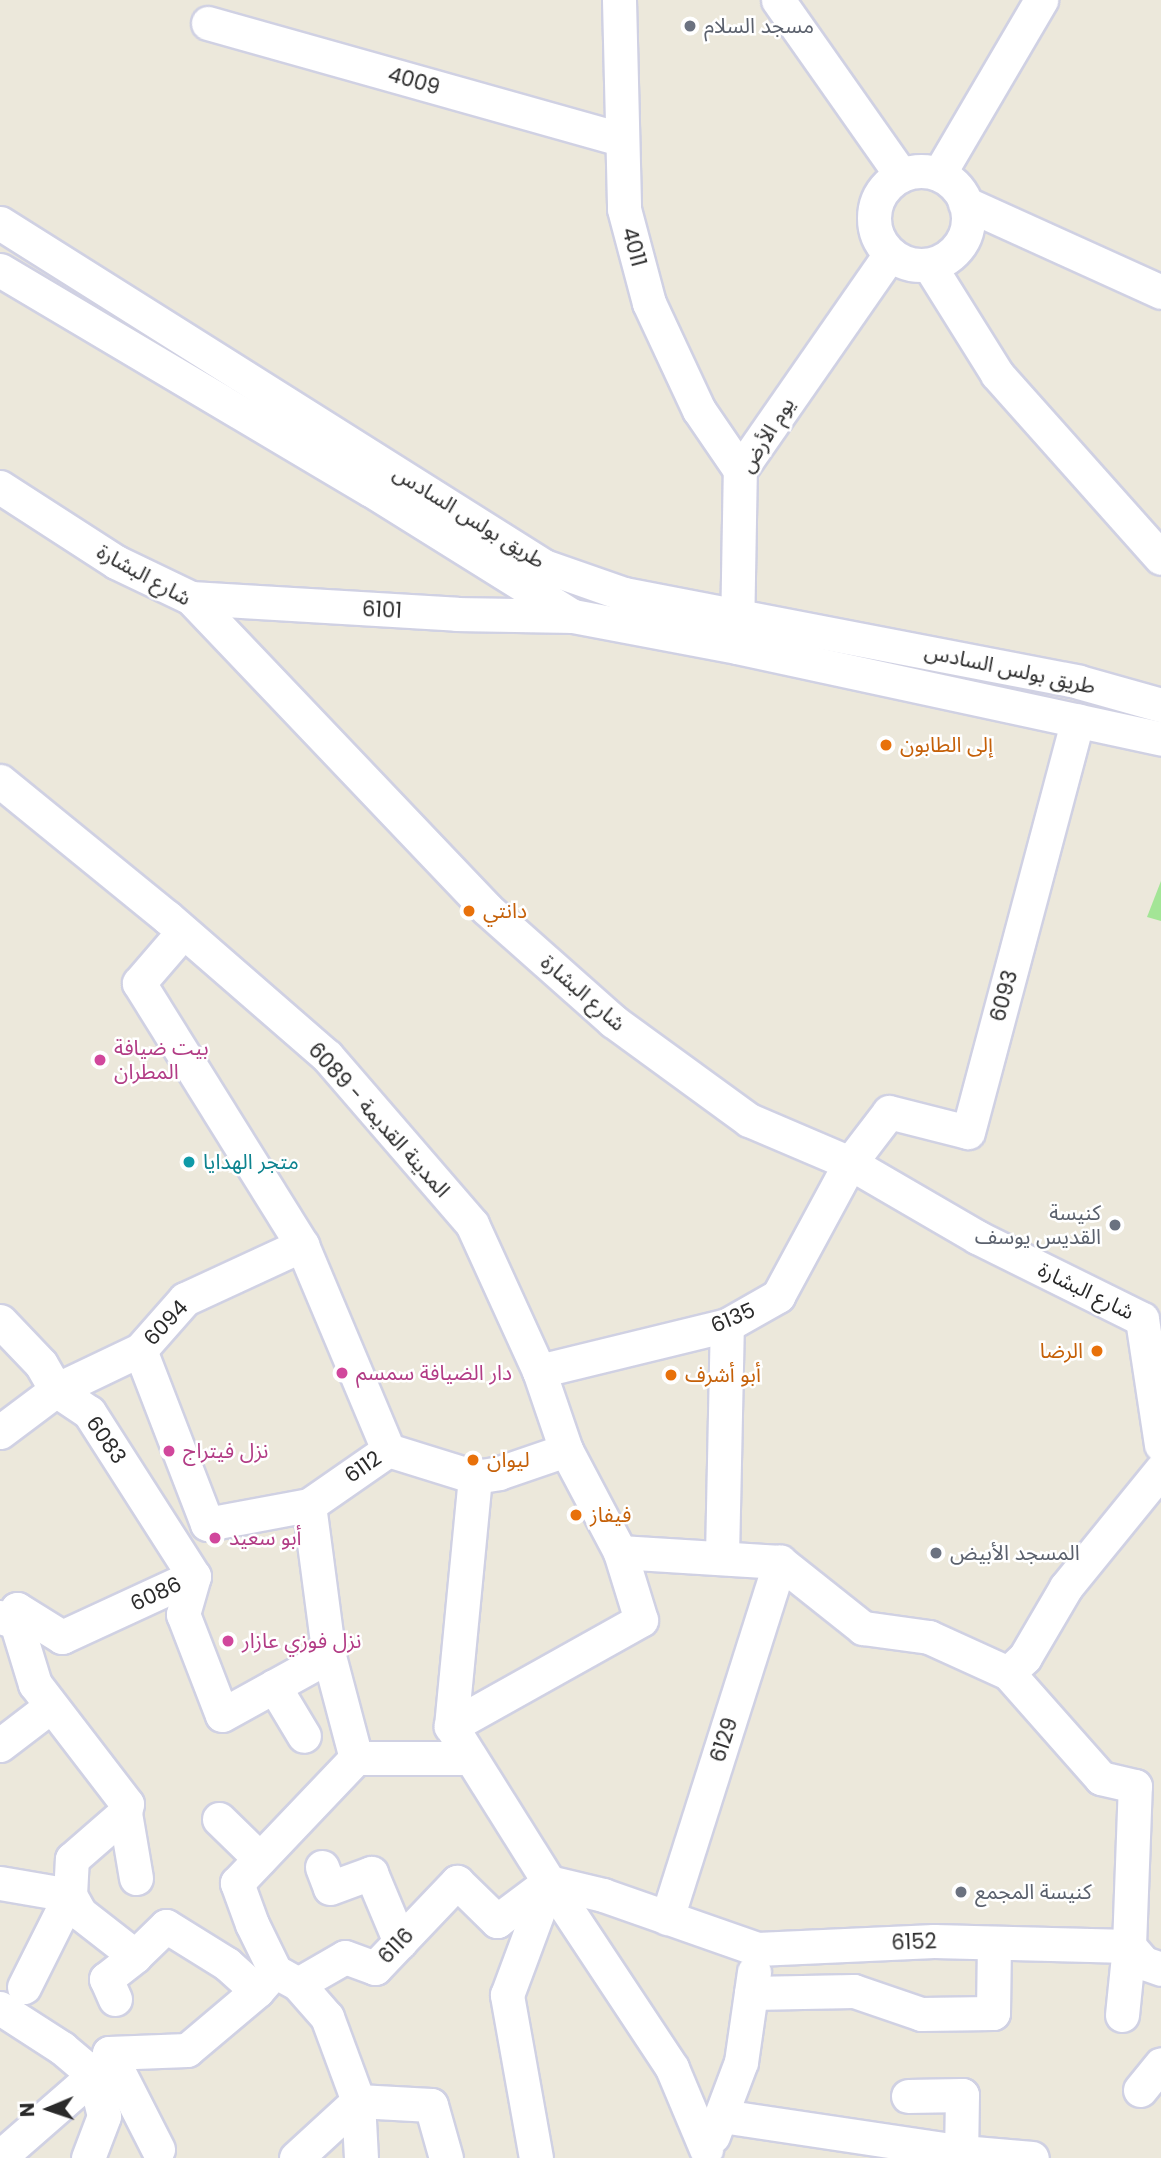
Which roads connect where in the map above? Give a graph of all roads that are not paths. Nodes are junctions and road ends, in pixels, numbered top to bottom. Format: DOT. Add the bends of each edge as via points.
graph roads {
  1 [pos="619,0"];
  2 [pos="778,0"];
  3 [pos="1041,0"];
  4 [pos="208,23"];
  5 [pos="620,139"];
  6 [pos="939,174"];
  7 [pos="901,175"];
  8 [pos="965,202"];
  9 [pos="0,223"];
  10 [pos="890,254"];
  11 [pos="929,265"];
  12 [pos="0,270"];
  13 [pos="1161,292"];
  14 [pos="740,470"];
  15 [pos="0,487"];
  16 [pos="1161,558"];
  17 [pos="191,598"];
  18 [pos="735,614"];
  19 [pos="573,615"];
  20 [pos="737,647"];
  21 [pos="1161,705"];
  22 [pos="1078,720"];
  23 [pos="1161,738"];
  24 [pos="0,782"];
  25 [pos="182,933"];
  26 [pos="850,1163"];
  27 [pos="302,1245"];
  28 [pos="0,1321"];
  29 [pos="727,1325"];
  30 [pos="140,1350"];
  31 [pos="539,1371"];
  32 [pos="56,1390"];
  33 [pos="0,1433"];
  34 [pos="1161,1445"];
  35 [pos="388,1450"];
  36 [pos="566,1450"];
  37 [pos="1161,1470"];
  38 [pos="475,1477"];
  39 [pos="309,1505"];
  40 [pos="620,1552"];
  41 [pos="722,1556"];
  42 [pos="780,1562"];
  43 [pos="194,1576"];
  44 [pos="8,1619"];
  45 [pos="330,1656"];
  46 [pos="1008,1673"];
  47 [pos="274,1686"];
  48 [pos="51,1706"];
  49 [pos="451,1726"];
  50 [pos="304,1737"];
  51 [pos="0,1745"];
  52 [pos="356,1758"];
  53 [pos="470,1758"];
  54 [pos="125,1813"];
  55 [pos="219,1819"];
  56 [pos="260,1859"];
  57 [pos="322,1867"];
  58 [pos="136,1878"];
  59 [pos="549,1882"];
  60 [pos="0,1883"];
  61 [pos="70,1895"];
  62 [pos="667,1917"];
  63 [pos="252,1924"];
  64 [pos="400,1942"];
  65 [pos="993,1943"];
  66 [pos="1129,1946"];
  67 [pos="757,1949"];
  68 [pos="135,1956"];
  69 [pos="227,1964"];
  70 [pos="1161,1969"];
  71 [pos="277,1982"];
  72 [pos="751,1993"];
  73 [pos="12,1998"];
  74 [pos="115,1999"];
  75 [pos="1122,2015"];
  76 [pos="102,2064"];
  77 [pos="1161,2064"];
  78 [pos="1140,2090"];
  79 [pos="908,2096"];
  80 [pos="358,2101"];
  81 [pos="715,2142"];
  82 [pos="158,2149"];
  83 [pos="962,2155"];
  84 [pos="0,2157"];
  85 [pos="88,2158"];
  86 [pos="296,2158"];
  87 [pos="361,2158"];
  88 [pos="446,2158"];
  89 [pos="529,2158"];
  90 [pos="537,2158"];
  91 [pos="1032,2158"];
  1 -- 5 [label="street, 4011"];
  2 -- 7 [label="street"];
  3 -- 6 [label="street"];
  4 -- 5 [label="street, 4009"];
  5 -- 14 [label="street, 4011" via="624,209 649,303 699,410"];
  6 -- 7 [label="street" via="923,170"];
  6 -- 8 [label="street" via="957,188"];
  7 -- 10 [label="street" via="887,184 875,206 878,238"];
  8 -- 11 [label="street" via="968,218 961,241 944,259"];
  8 -- 13 [label="street"];
  9 -- 18 [label="street, طريق بولس السادس" via="544,566 624,594"];
  10 -- 11 [label="street" via="903,262"];
  10 -- 14 [label="street, يوم الأرض"];
  11 -- 16 [label="street" via="997,374"];
  12 -- 19 [label="street, طريق بولس السادس"];
  14 -- 18 [label="street, يوم الأرض"];
  15 -- 17 [label="street, شارع البشارة" via="116,562"];
  17 -- 19 [label="street, 6101" via="457,614"];
  17 -- 26 [label="street, شارع البشارة" via="487,909 613,1021 749,1121"];
  18 -- 20 [label="street, يوم الأرض"];
  18 -- 21 [label="street, طريق بولس السادس" via="1079,682"];
  19 -- 20 [label="street, طريق بولس السادس"];
  20 -- 22 [label="street, طريق بولس السادس"];
  22 -- 23 [label="street, طريق بولس السادس"];
  22 -- 26 [label="street, 6093" via="968,1132 889,1112"];
  24 -- 25 [label="street, المدينة القديمة - 6089"];
  25 -- 27 [label="street, 6112" via="139,983"];
  25 -- 31 [label="street, المدينة القديمة - 6089" via="327,1056 472,1224"];
  26 -- 29 [label="street, 6135" via="778,1296"];
  26 -- 34 [label="street, شارع البشارة" via="977,1237 1142,1319"];
  27 -- 30 [label="street, 6094" via="185,1299"];
  27 -- 35 [label="street, 6112"];
  28 -- 32 [label="street, 6083" via="41,1364"];
  29 -- 31 [label="street, 6135"];
  29 -- 41 [label="street"];
  30 -- 32 [label="street, 6094"];
  30 -- 39 [label="street" via="207,1524"];
  31 -- 36 [label="street, المدينة القديمة - 6089"];
  32 -- 33 [label="street, 6094"];
  32 -- 43 [label="street, 6083" via="89,1412"];
  35 -- 38 [label="street"];
  35 -- 39 [label="street, 6112"];
  36 -- 38 [label="street"];
  36 -- 40 [label="street, المدينة القديمة - 6089"];
  37 -- 46 [label="street" via="1066,1587 1025,1657"];
  38 -- 49 [label="street"];
  39 -- 45 [label="street"];
  40 -- 41 [label="street"];
  40 -- 49 [label="street, المدينة القديمة - 6089" via="641,1620"];
  41 -- 42 [label="street"];
  42 -- 46 [label="street" via="863,1628 929,1637"];
  42 -- 62 [label="street, 6129"];
  43 -- 44 [label="street, 6086" via="62,1637 18,1609"];
  43 -- 47 [label="street, 6086" via="183,1614 222,1715"];
  44 -- 48 [label="street" via="35,1684"];
  45 -- 47 [label="street, 6086"];
  45 -- 52 [label="street"];
  46 -- 66 [label="street" via="1101,1778 1135,1786"];
  47 -- 50 [label="street"];
  48 -- 51 [label="street"];
  48 -- 54 [label="street" via="127,1804"];
  49 -- 53 [label="street"];
  52 -- 53 [label="street"];
  52 -- 56 [label="street"];
  53 -- 59 [label="street"];
  54 -- 58 [label="street"];
  54 -- 61 [label="street" via="72,1859"];
  55 -- 56 [label="street"];
  56 -- 63 [label="street" via="237,1883"];
  57 -- 64 [label="street" via="330,1888 371,1873"];
  59 -- 62 [label="street, 6152"];
  59 -- 64 [label="street, 6116" via="496,1921 457,1882"];
  59 -- 81 [label="street" via="672,2068"];
  59 -- 90 [label="street" via="507,1995"];
  60 -- 61 [label="street"];
  61 -- 68 [label="street" via="80,1913"];
  61 -- 73 [label="street"];
  62 -- 67 [label="street, 6152"];
  63 -- 69 [label="street"];
  63 -- 71 [label="street"];
  64 -- 71 [label="street, 6116" via="375,1968 345,1957"];
  65 -- 66 [label="street, 6152"];
  65 -- 67 [label="street, 6152"];
  65 -- 72 [label="street" via="993,2013 922,2014 854,1991"];
  66 -- 70 [label="street" via="1144,1963"];
  66 -- 75 [label="street"];
  67 -- 72 [label="street"];
  68 -- 69 [label="street" via="166,1926"];
  68 -- 74 [label="street" via="106,1979"];
  69 -- 71 [label="street"];
  71 -- 76 [label="street" via="187,2050"];
  71 -- 80 [label="street" via="327,2017"];
  72 -- 81 [label="street" via="741,2062"];
  73 -- 76 [label="street" via="62,2048"];
  76 -- 82 [label="street"];
  76 -- 84 [label="street"];
  76 -- 85 [label="street" via="104,2116"];
  77 -- 78 [label="street"];
  79 -- 83 [label="street" via="962,2095"];
  80 -- 86 [label="street"];
  80 -- 87 [label="street"];
  80 -- 88 [label="street" via="431,2105"];
  81 -- 83 [label="street"];
  83 -- 91 [label="street"];
  89 -- 90 [label="street"];
}
